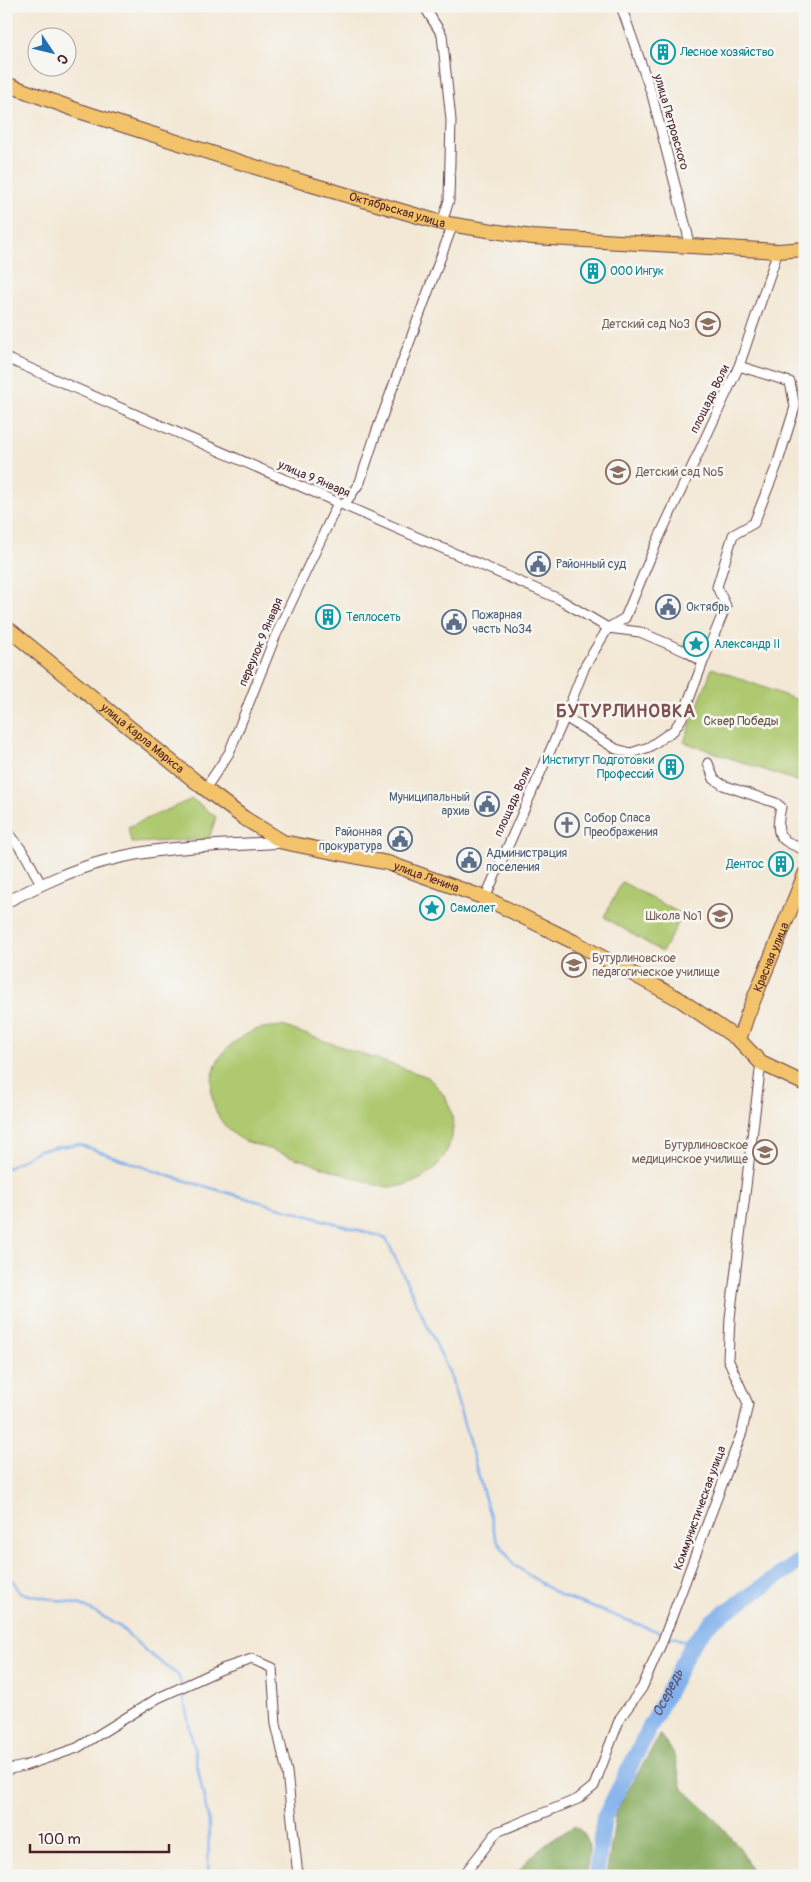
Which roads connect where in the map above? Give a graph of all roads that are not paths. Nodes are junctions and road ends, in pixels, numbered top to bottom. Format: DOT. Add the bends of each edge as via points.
graph roads {
  1 [pos="424,6"];
  2 [pos="620,6"];
  3 [pos="6,84"];
  4 [pos="448,225"];
  5 [pos="687,247"];
  6 [pos="805,249"];
  7 [pos="778,251"];
  8 [pos="6,358"];
  9 [pos="739,366"];
  10 [pos="341,504"];
  11 [pos="6,627"];
  12 [pos="608,628"];
  13 [pos="703,662"];
  14 [pos="565,717"];
  15 [pos="708,763"];
  16 [pos="205,789"];
  17 [pos="6,828"];
  18 [pos="283,842"];
  19 [pos="805,850"];
  20 [pos="805,874"];
  21 [pos="41,884"];
  22 [pos="485,898"];
  23 [pos="6,902"];
  24 [pos="739,1040"];
  25 [pos="760,1063"];
  26 [pos="805,1084"];
  27 [pos="6,1770"];
  28 [pos="298,1876"];
  29 [pos="463,1876"];
  1 -- 4 [label="street" via="442,35 451,120"];
  2 -- 5 [label="street, улица Петровского" via="652,95 688,235"];
  3 -- 4 [label="main road, Октябрьская улица" via="79,111"];
  4 -- 5 [label="main road, Октябрьская улица" via="532,237"];
  4 -- 10 [label="street, переулок 9 Января" via="447,241 360,482"];
  5 -- 7 [label="main road, Октябрьская улица"];
  6 -- 7 [label="main road, Октябрьская улица"];
  7 -- 9 [label="street"];
  8 -- 10 [label="street, улица 9 Января"];
  9 -- 12 [label="street, площадь Воли" via="625,618"];
  9 -- 13 [label="street, площадь Воли" via="790,382 795,407 777,466 754,523 733,535 717,587 726,606"];
  10 -- 12 [label="street, улица 9 Января" via="559,599"];
  10 -- 16 [label="street, переулок 9 Января" via="275,637 229,753"];
  11 -- 16 [label="main road, улица Карла Маркса"];
  12 -- 13 [label="street" via="640,632"];
  12 -- 14 [label="street, площадь Воли" via="585,666"];
  13 -- 14 [label="street, площадь Воли" via="682,718 674,730 649,746 631,753 616,749"];
  14 -- 22 [label="street, площадь Воли"];
  15 -- 19 [label="street" via="714,779 723,785 781,807 777,828 781,837"];
  16 -- 18 [label="main road, улица Карла Маркса"];
  17 -- 21 [label="street"];
  18 -- 21 [label="street, улица Ленина" via="134,854 79,869"];
  18 -- 22 [label="main road, улица Ленина" via="388,863"];
  20 -- 24 [label="main road, Красная улица"];
  21 -- 23 [label="street, улица Ленина"];
  22 -- 24 [label="main road, улица Ленина" via="678,999"];
  24 -- 25 [label="main road, улица Ленина"];
  25 -- 26 [label="main road, улица Ленина"];
  25 -- 29 [label="street, Коммунистическая улица" via="730,1318 728,1359 748,1404 742,1432 670,1624 642,1688 620,1718 594,1786 578,1799 497,1832"];
  27 -- 28 [label="street" via="76,1748 158,1698 252,1659 272,1668 276,1724 287,1772"];
}
